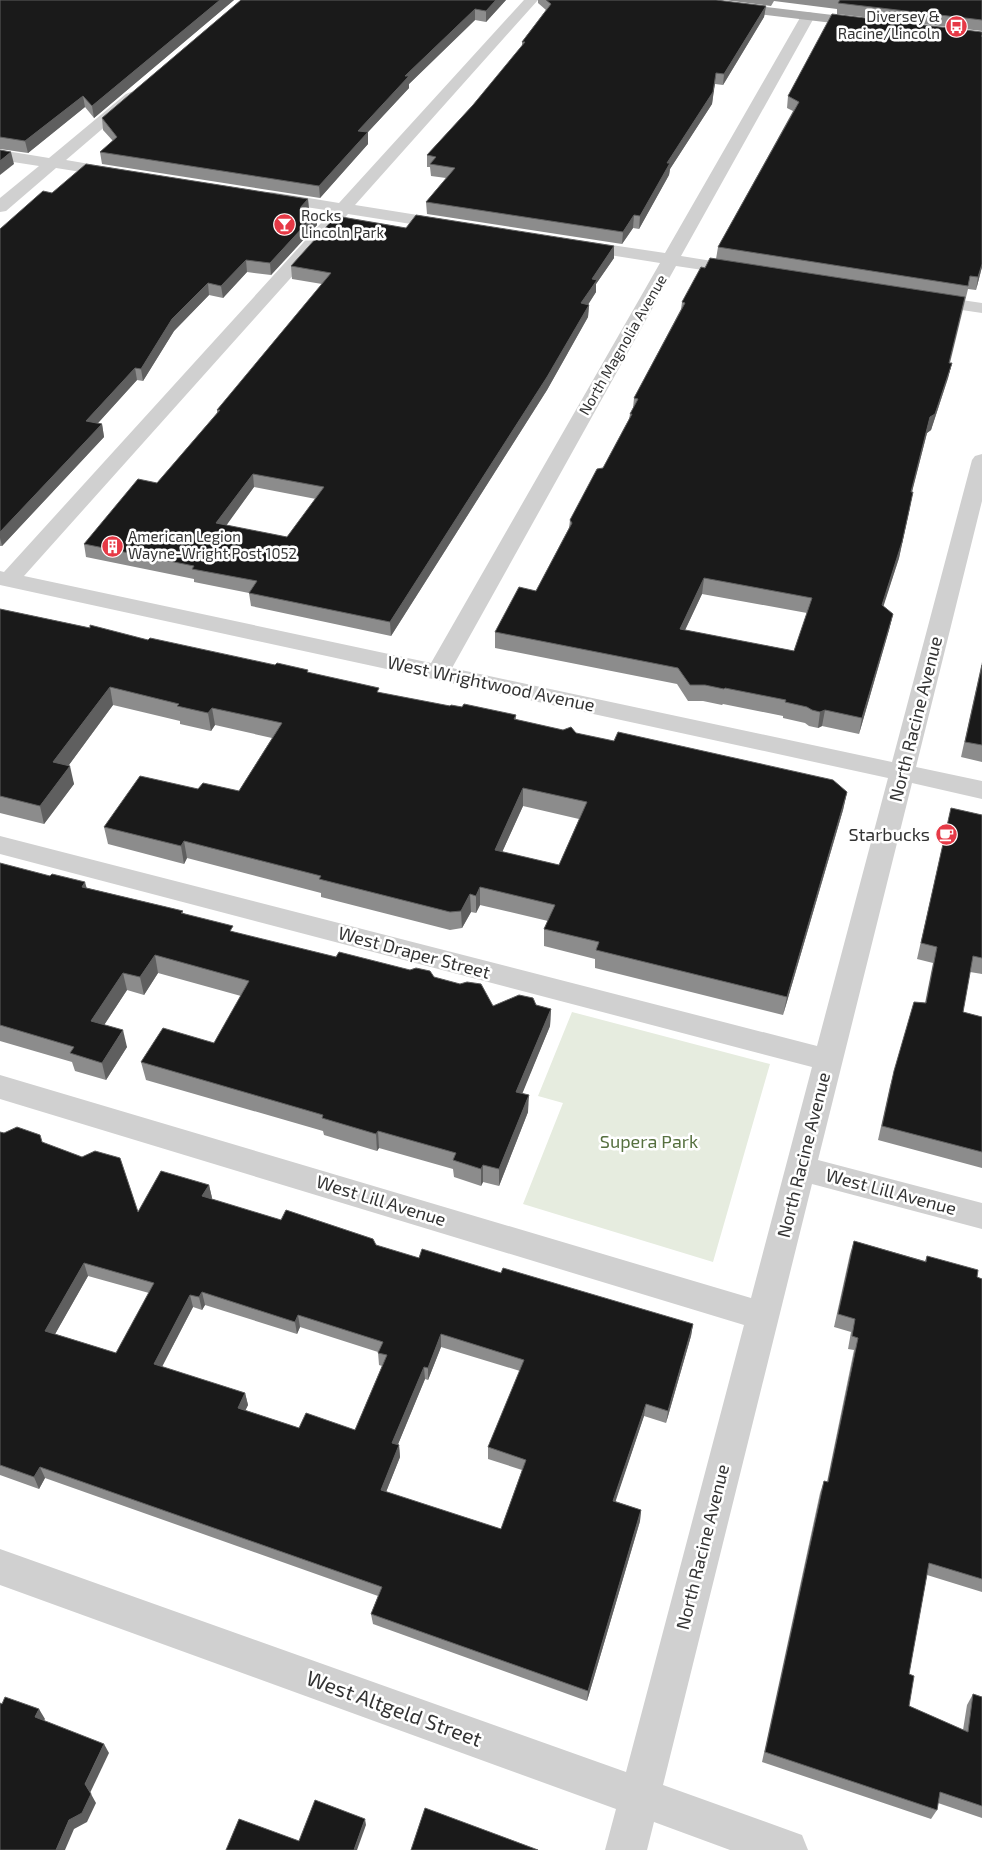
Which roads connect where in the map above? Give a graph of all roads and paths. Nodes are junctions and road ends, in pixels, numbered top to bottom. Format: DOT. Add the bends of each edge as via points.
graph roads {
  1 [pos="531,0"];
  2 [pos="674,0"];
  3 [pos="808,16"];
  4 [pos="878,25"];
  5 [pos="144,85"];
  6 [pos="0,155"];
  7 [pos="52,163"];
  8 [pos="132,176"];
  9 [pos="253,194"];
  10 [pos="0,207"];
  11 [pos="343,208"];
  12 [pos="469,228"];
  13 [pos="563,243"];
  14 [pos="671,260"];
  15 [pos="755,273"];
  16 [pos="906,297"];
  17 [pos="982,308"];
  18 [pos="982,460"];
  19 [pos="976,509"];
  20 [pos="4,579"];
  21 [pos="437,673"];
  22 [pos="902,773"];
  23 [pos="982,790"];
  24 [pos="0,845"];
  25 [pos="828,1060"];
  26 [pos="0,1087"];
  27 [pos="800,1168"];
  28 [pos="982,1216"];
  29 [pos="763,1316"];
  30 [pos="0,1567"];
  31 [pos="639,1796"];
  32 [pos="626,1850"];
  33 [pos="787,1850"];
  1 -- 11 [label="street"];
  2 -- 3 [label="main road"];
  3 -- 4 [label="main road"];
  3 -- 14 [label="street, North Magnolia Avenue"];
  5 -- 7 [label="street"];
  6 -- 7 [label="street"];
  7 -- 8 [label="street"];
  7 -- 10 [label="street"];
  9 -- 11 [label="street"];
  11 -- 12 [label="street"];
  11 -- 20 [label="street" via="62,520"];
  13 -- 14 [label="street"];
  14 -- 15 [label="street"];
  14 -- 21 [label="street, North Magnolia Avenue"];
  16 -- 17 [label="street"];
  18 -- 19 [label="street, North Racine Avenue"];
  19 -- 22 [label="street, North Racine Avenue"];
  20 -- 21 [label="street, West Wrightwood Avenue"];
  21 -- 22 [label="street, West Wrightwood Avenue"];
  22 -- 23 [label="street, West Wrightwood Avenue"];
  22 -- 25 [label="street, North Racine Avenue"];
  24 -- 25 [label="street, West Draper Street"];
  25 -- 27 [label="street, North Racine Avenue"];
  26 -- 29 [label="street, West Lill Avenue"];
  27 -- 28 [label="street, West Lill Avenue"];
  27 -- 29 [label="street, North Racine Avenue"];
  29 -- 31 [label="street, North Racine Avenue"];
  30 -- 31 [label="street, West Altgeld Street"];
  31 -- 32 [label="street, North Racine Avenue"];
  31 -- 33 [label="street, West Altgeld Street"];
}
